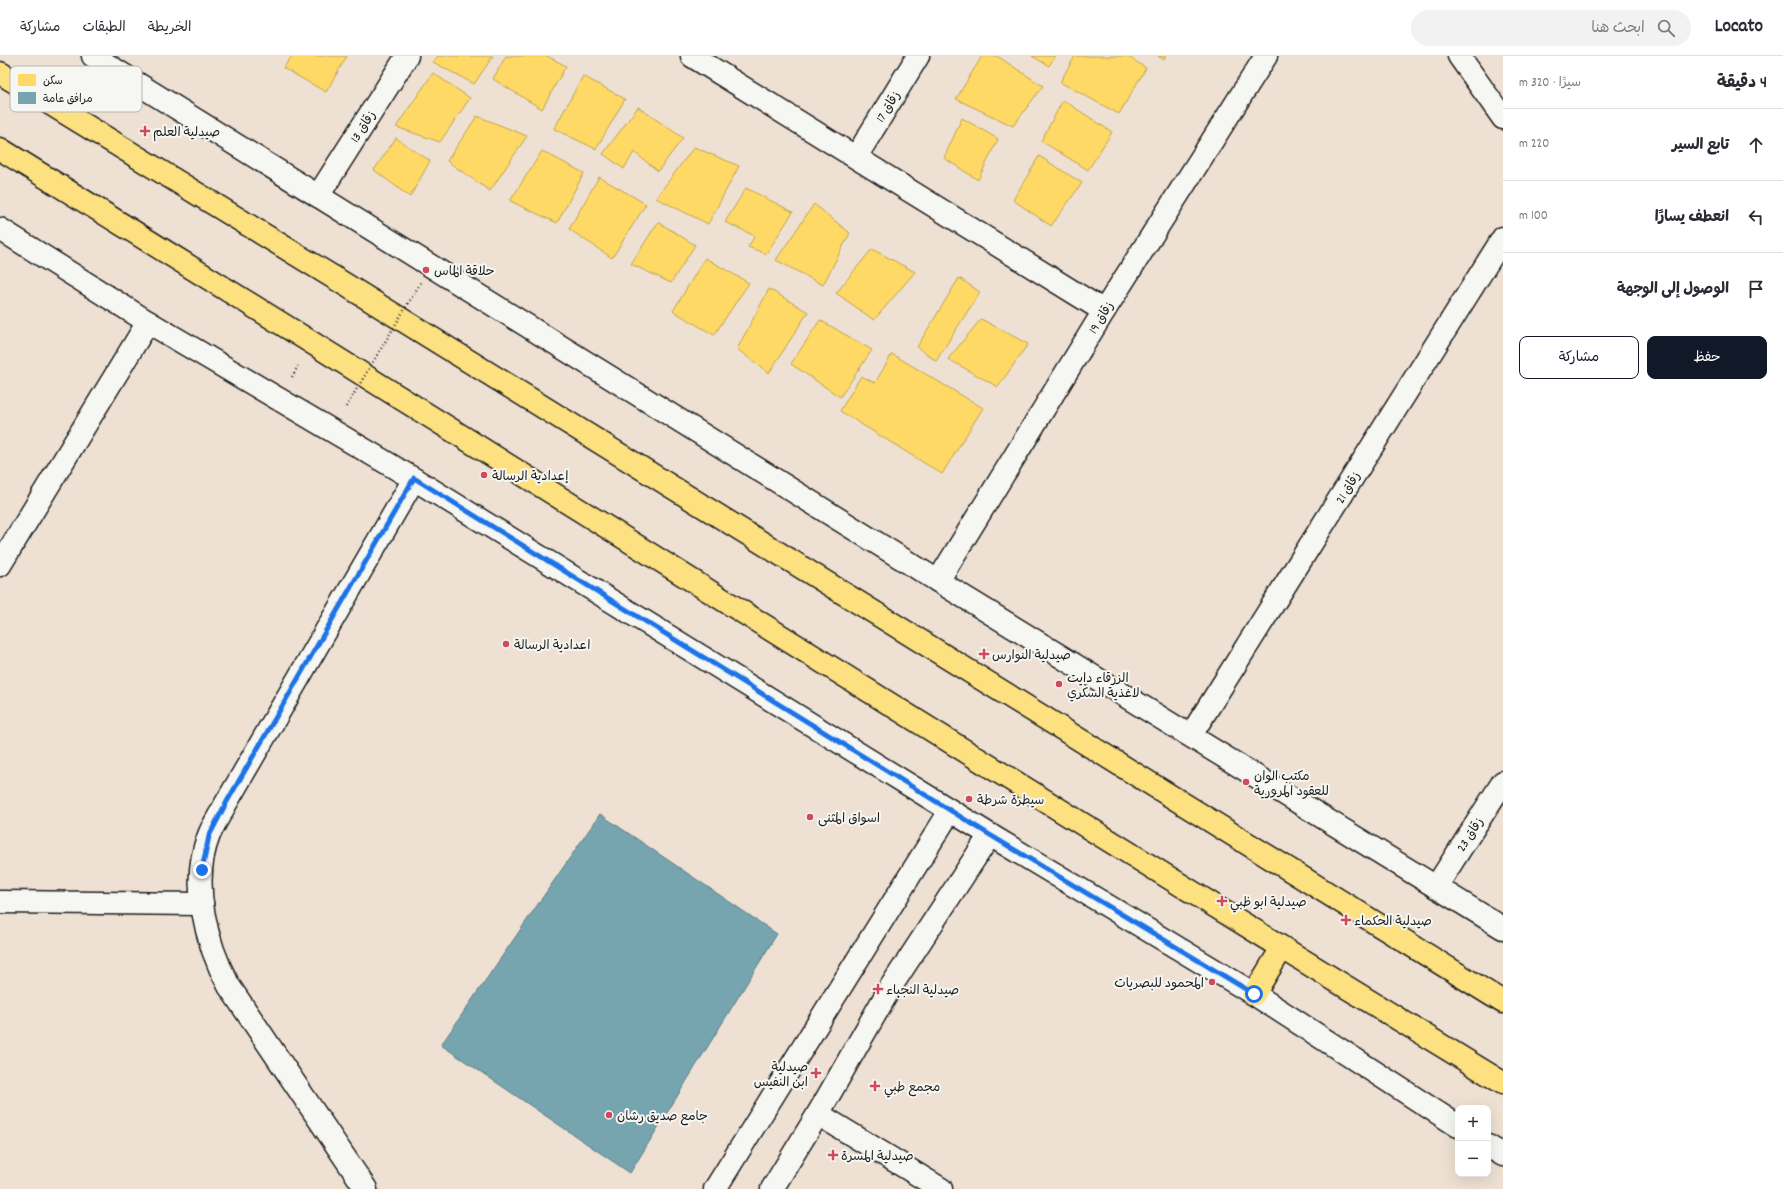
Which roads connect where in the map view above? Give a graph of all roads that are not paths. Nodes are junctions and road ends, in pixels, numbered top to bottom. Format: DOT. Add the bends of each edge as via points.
graph roads {
  1 [pos="93,56"];
  2 [pos="407,56"];
  3 [pos="692,56"];
  4 [pos="918,56"];
  5 [pos="1266,56"];
  6 [pos="1459,56"];
  7 [pos="109,66"];
  8 [pos="0,73"];
  9 [pos="10,79"];
  10 [pos="142,86"];
  11 [pos="64,112"];
  12 [pos="1503,118"];
  13 [pos="0,149"];
  14 [pos="856,157"];
  15 [pos="318,196"];
  16 [pos="0,229"];
  17 [pos="1503,238"];
  18 [pos="1104,311"];
  19 [pos="148,322"];
  20 [pos="414,478"];
  21 [pos="0,565"];
  22 [pos="938,581"];
  23 [pos="1191,735"];
  24 [pos="1503,782"];
  25 [pos="950,811"];
  26 [pos="990,835"];
  27 [pos="1436,887"];
  28 [pos="0,902"];
  29 [pos="202,904"];
  30 [pos="1503,928"];
  31 [pos="1282,948"];
  32 [pos="1254,994"];
  33 [pos="1503,1002"];
  34 [pos="1503,1083"];
  35 [pos="818,1114"];
  36 [pos="1455,1124"];
  37 [pos="1491,1148"];
  38 [pos="1503,1155"];
  39 [pos="366,1189"];
  40 [pos="715,1189"];
  41 [pos="772,1189"];
  42 [pos="941,1189"];
  1 -- 7 [label="street"];
  2 -- 15 [label="street, زقاق 13"];
  3 -- 14 [label="street"];
  4 -- 14 [label="street, زقاق 17"];
  5 -- 18 [label="street, زقاق 19"];
  6 -- 12 [label="street"];
  8 -- 9 [label="highway"];
  10 -- 15 [label="street"];
  11 -- 33 [label="highway"];
  13 -- 31 [label="highway"];
  14 -- 18 [label="street"];
  15 -- 22 [label="street"];
  16 -- 19 [label="street"];
  17 -- 23 [label="street, زقاق 21"];
  18 -- 22 [label="street, زقاق 19"];
  19 -- 20 [label="street"];
  19 -- 21 [label="street"];
  20 -- 25 [label="street"];
  20 -- 29 [label="street" via="209,836 202,870"];
  22 -- 23 [label="street"];
  23 -- 27 [label="street"];
  24 -- 27 [label="street, زقاق 23"];
  25 -- 26 [label="street"];
  25 -- 40 [label="street"];
  26 -- 32 [label="street"];
  26 -- 35 [label="street" via="890,988"];
  27 -- 30 [label="street"];
  28 -- 29 [label="street"];
  29 -- 39 [label="street" via="206,934 229,986"];
  31 -- 32 [label="highway"];
  31 -- 34 [label="highway"];
  32 -- 36 [label="street"];
  35 -- 41 [label="street"];
  35 -- 42 [label="street"];
  37 -- 38 [label="street"];
}
